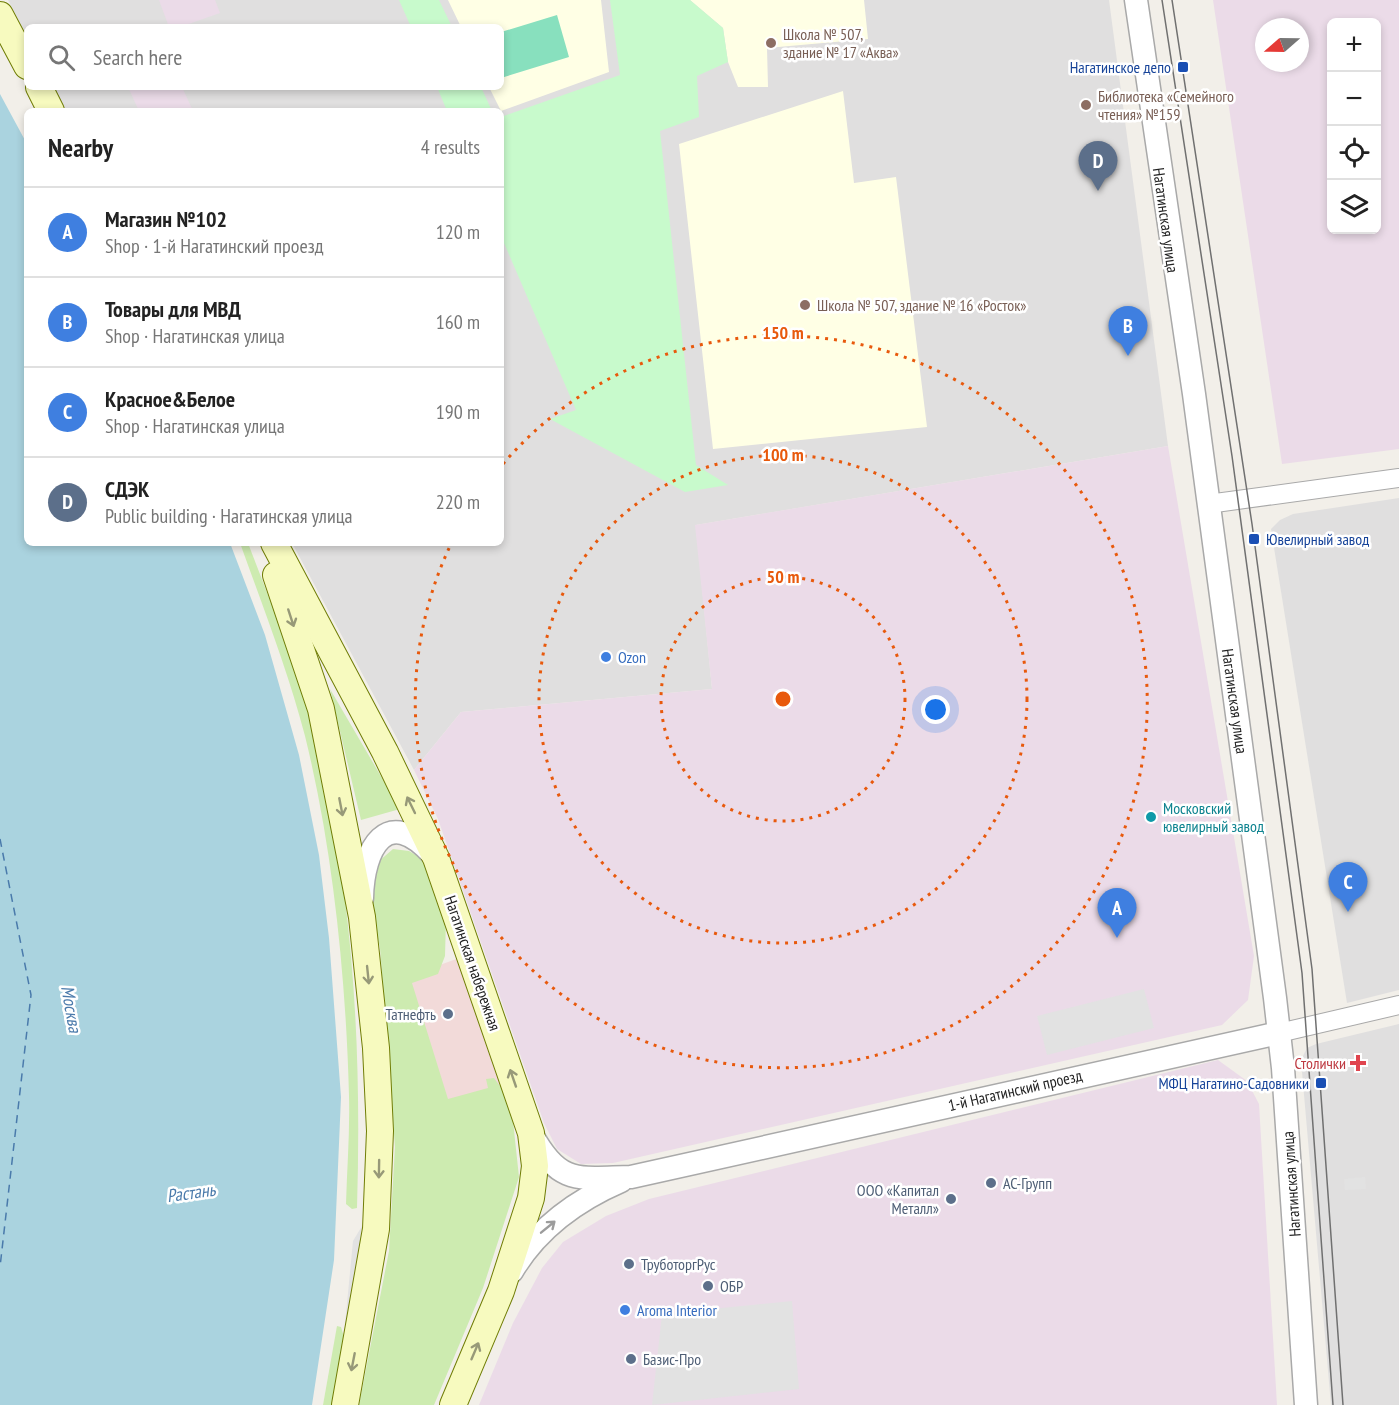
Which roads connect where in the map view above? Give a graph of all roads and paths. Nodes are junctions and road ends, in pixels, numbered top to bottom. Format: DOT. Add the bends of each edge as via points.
graph roads {
  1 [pos="1136,0"];
  2 [pos="0,15"];
  3 [pos="24,60"];
  4 [pos="40,90"];
  5 [pos="50,108"];
  6 [pos="1399,478"];
  7 [pos="1208,504"];
  8 [pos="267,546"];
  9 [pos="276,546"];
  10 [pos="436,858"];
  11 [pos="362,917"];
  12 [pos="1399,1005"];
  13 [pos="1279,1033"];
  14 [pos="531,1133"];
  15 [pos="631,1177"];
  16 [pos="501,1291"];
  17 [pos="345,1405"];
  18 [pos="453,1405"];
  19 [pos="1306,1405"];
  1 -- 7 [label="street, Нагатинская улица"];
  2 -- 3 [label="main road"];
  4 -- 5 [label="main road"];
  6 -- 7 [label="street"];
  7 -- 13 [label="street, Нагатинская улица"];
  8 -- 11 [label="main road, one-way" via="321,709"];
  10 -- 9 [label="main road, Нагатинская набережная, one-way" via="385,752"];
  10 -- 11 [label="street" via="412,836 401,832 380,838 367,858"];
  14 -- 10 [label="main road, Нагатинская набережная, one-way"];
  11 -- 17 [label="main road, one-way" via="376,1048 378,1189 370,1272"];
  12 -- 13 [label="street, 1-й Нагатинский проезд"];
  13 -- 15 [label="street, 1-й Нагатинский проезд"];
  13 -- 19 [label="street, Нагатинская улица"];
  14 -- 15 [label="street" via="545,1158 567,1175"];
  14 -- 16 [label="main road, Нагатинская набережная" via="535,1167 531,1198"];
  16 -- 15 [label="street, one-way" via="524,1252 543,1230 583,1200"];
  18 -- 16 [label="main road, Нагатинская набережная, one-way"];
}
